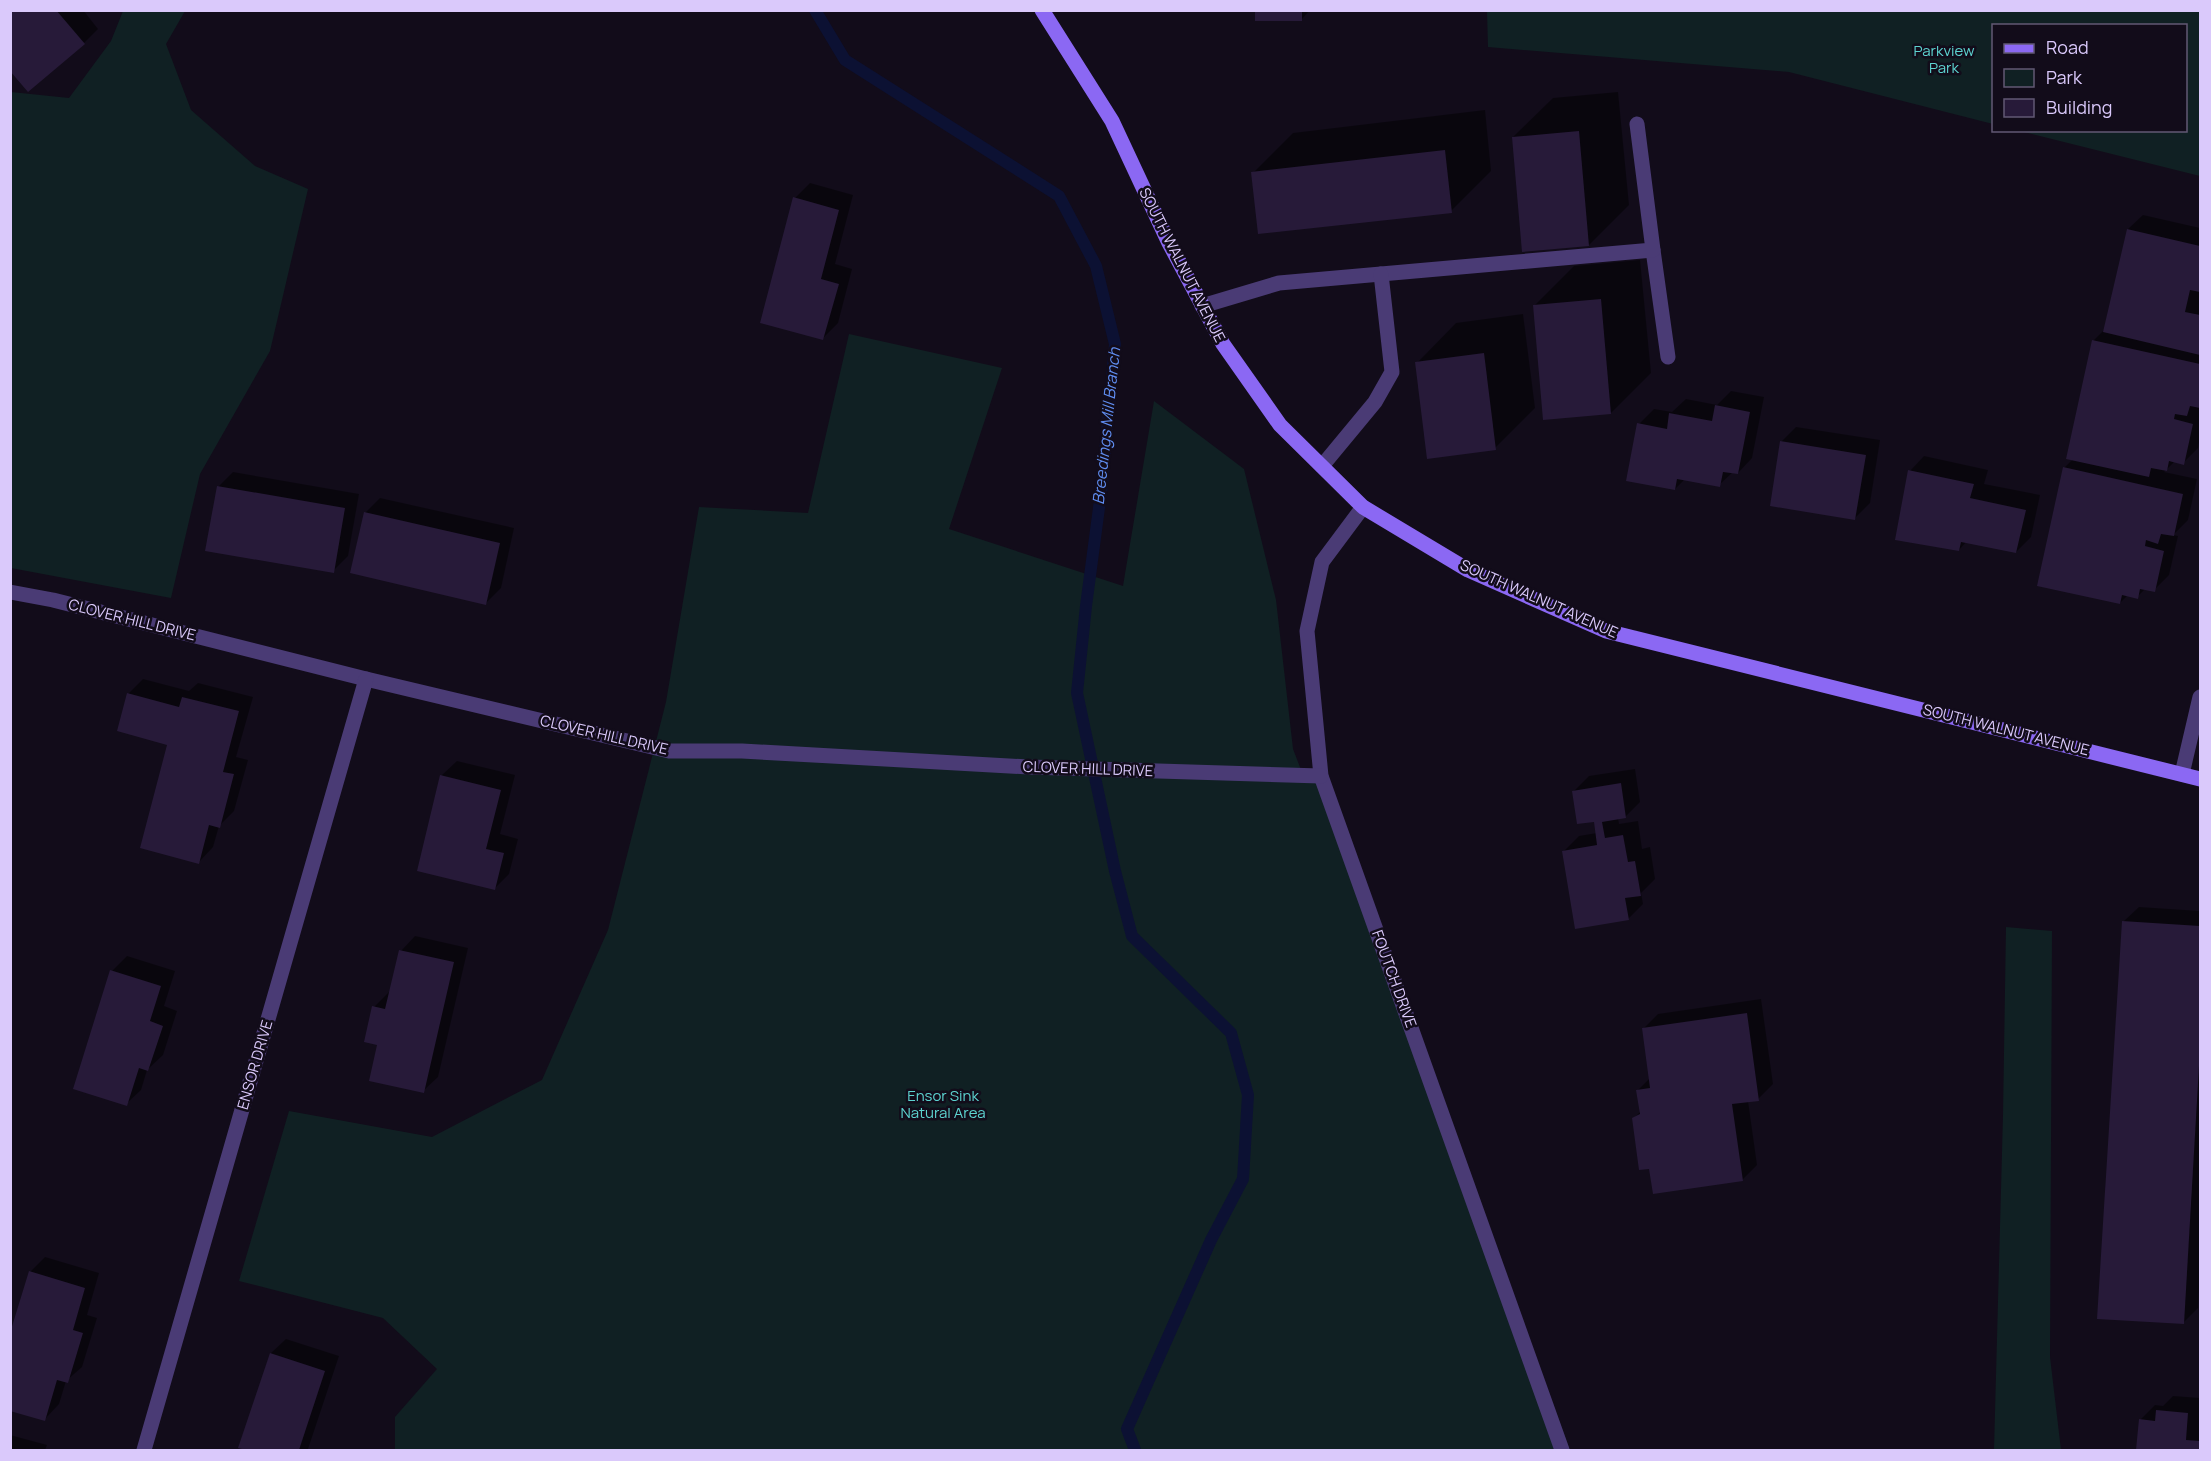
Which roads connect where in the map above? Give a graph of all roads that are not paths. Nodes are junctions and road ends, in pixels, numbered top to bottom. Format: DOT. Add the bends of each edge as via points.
graph roads {
  1 [pos="1042,10"];
  2 [pos="1637,124"];
  3 [pos="1653,250"];
  4 [pos="1381,274"];
  5 [pos="1202,306"];
  6 [pos="1668,357"];
  7 [pos="1322,466"];
  8 [pos="1363,507"];
  9 [pos="10,592"];
  10 [pos="366,680"];
  11 [pos="2200,697"];
  12 [pos="2182,774"];
  13 [pos="1321,776"];
  14 [pos="2200,779"];
  15 [pos="144,1450"];
  16 [pos="1562,1450"];
  1 -- 5 [label="street, SOUTH WALNUT AVENUE" via="1112,121"];
  2 -- 3 [label="street"];
  3 -- 4 [label="street"];
  3 -- 6 [label="street"];
  4 -- 5 [label="street" via="1280,283"];
  4 -- 7 [label="street" via="1392,372 1375,402"];
  5 -- 7 [label="street, SOUTH WALNUT AVENUE" via="1222,344 1280,425"];
  7 -- 8 [label="street, SOUTH WALNUT AVENUE"];
  8 -- 12 [label="street, SOUTH WALNUT AVENUE" via="1467,570 1606,631"];
  8 -- 13 [label="street, FOUTCH DRIVE" via="1322,562 1307,631"];
  9 -- 10 [label="street, CLOVER HILL DRIVE"];
  10 -- 13 [label="street, CLOVER HILL DRIVE" via="669,751"];
  10 -- 15 [label="street, ENSOR DRIVE"];
  11 -- 12 [label="street"];
  12 -- 14 [label="street, SOUTH WALNUT AVENUE"];
  13 -- 16 [label="street, FOUTCH DRIVE"];
}
